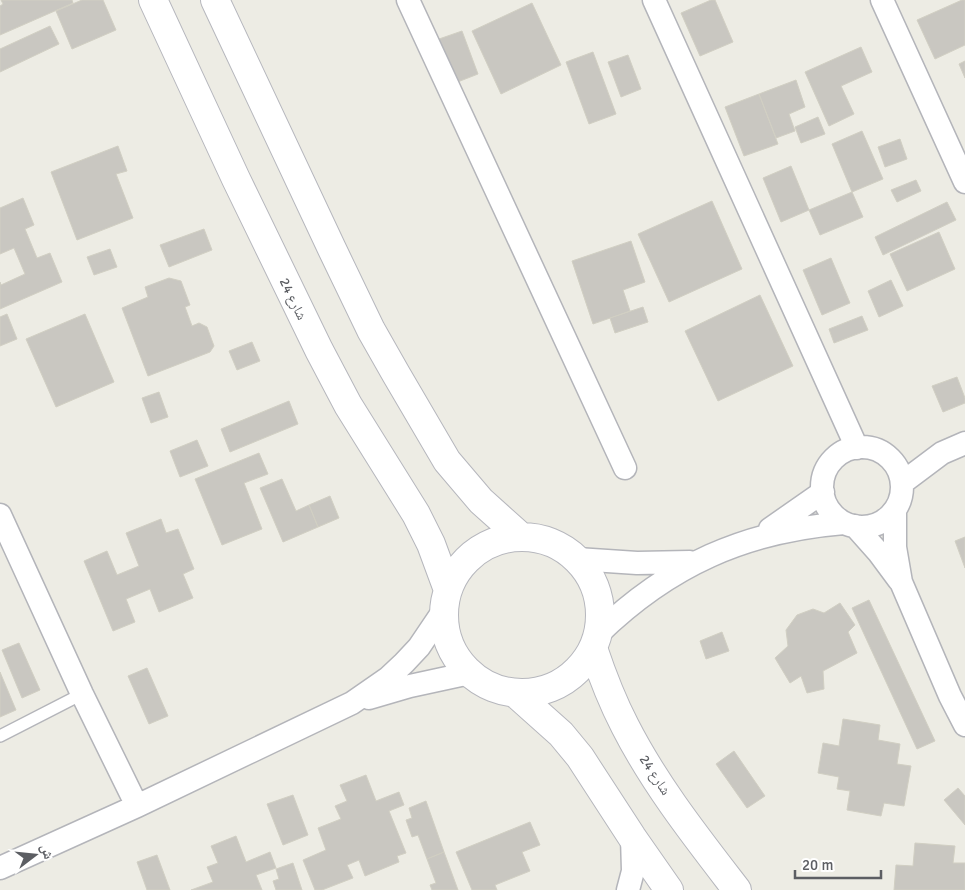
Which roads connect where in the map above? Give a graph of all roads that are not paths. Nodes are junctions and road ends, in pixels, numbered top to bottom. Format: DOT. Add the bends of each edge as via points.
graph roads {
  1 [pos="153,0"];
  2 [pos="215,0"];
  3 [pos="408,0"];
  4 [pos="654,0"];
  5 [pos="882,0"];
  6 [pos="965,182"];
  7 [pos="965,443"];
  8 [pos="857,448"];
  9 [pos="942,453"];
  10 [pos="888,456"];
  11 [pos="625,468"];
  12 [pos="902,483"];
  13 [pos="823,492"];
  14 [pos="895,510"];
  15 [pos="0,515"];
  16 [pos="849,524"];
  17 [pos="520,536"];
  18 [pos="758,537"];
  19 [pos="577,559"];
  20 [pos="696,561"];
  21 [pos="901,582"];
  22 [pos="446,600"];
  23 [pos="596,641"];
  24 [pos="470,673"];
  25 [pos="515,693"];
  26 [pos="82,694"];
  27 [pos="352,703"];
  28 [pos="965,725"];
  29 [pos="0,736"];
  30 [pos="137,806"];
  31 [pos="632,837"];
  32 [pos="0,868"];
  33 [pos="628,890"];
  34 [pos="669,890"];
  35 [pos="737,890"];
  1 -- 22 [label="street, شارع 24" via="318,350 431,544"];
  2 -- 17 [label="street" via="332,249 396,374 447,461 481,501"];
  3 -- 11 [label="street"];
  4 -- 8 [label="street"];
  5 -- 6 [label="street"];
  7 -- 9 [label="street"];
  8 -- 10 [label="street" via="878,450"];
  8 -- 13 [label="street" via="840,454 828,466"];
  9 -- 10 [label="street"];
  9 -- 12 [label="street"];
  10 -- 12 [label="street" via="895,464"];
  12 -- 14 [label="street" via="901,497"];
  13 -- 16 [label="street" via="830,510"];
  13 -- 18 [label="street"];
  14 -- 16 [label="street" via="881,522 864,527"];
  14 -- 21 [label="street" via="895,547"];
  15 -- 26 [label="street"];
  16 -- 18 [label="street" via="807,526"];
  16 -- 21 [label="street" via="879,553"];
  17 -- 19 [label="street" via="551,542"];
  17 -- 22 [label="street" via="501,539 468,557 456,572"];
  18 -- 20 [label="street"];
  19 -- 20 [label="street" via="637,563"];
  19 -- 23 [label="street" via="593,581 600,607"];
  20 -- 23 [label="street" via="620,612"];
  21 -- 28 [label="street"];
  22 -- 24 [label="street" via="446,634 455,656"];
  22 -- 27 [label="street" via="418,647 404,663"];
  23 -- 25 [label="street" via="583,664 570,678 553,687"];
  23 -- 35 [label="street, شارع 24" via="613,701 640,752 693,832"];
  24 -- 25 [label="street" via="499,690"];
  24 -- 27 [label="street"];
  25 -- 31 [label="street" via="574,749"];
  26 -- 29 [label="lane"];
  26 -- 30 [label="street"];
  27 -- 30 [label="street"];
  30 -- 32 [label="street"];
  31 -- 33 [label="street" via="633,871"];
  31 -- 34 [label="street"];
}
